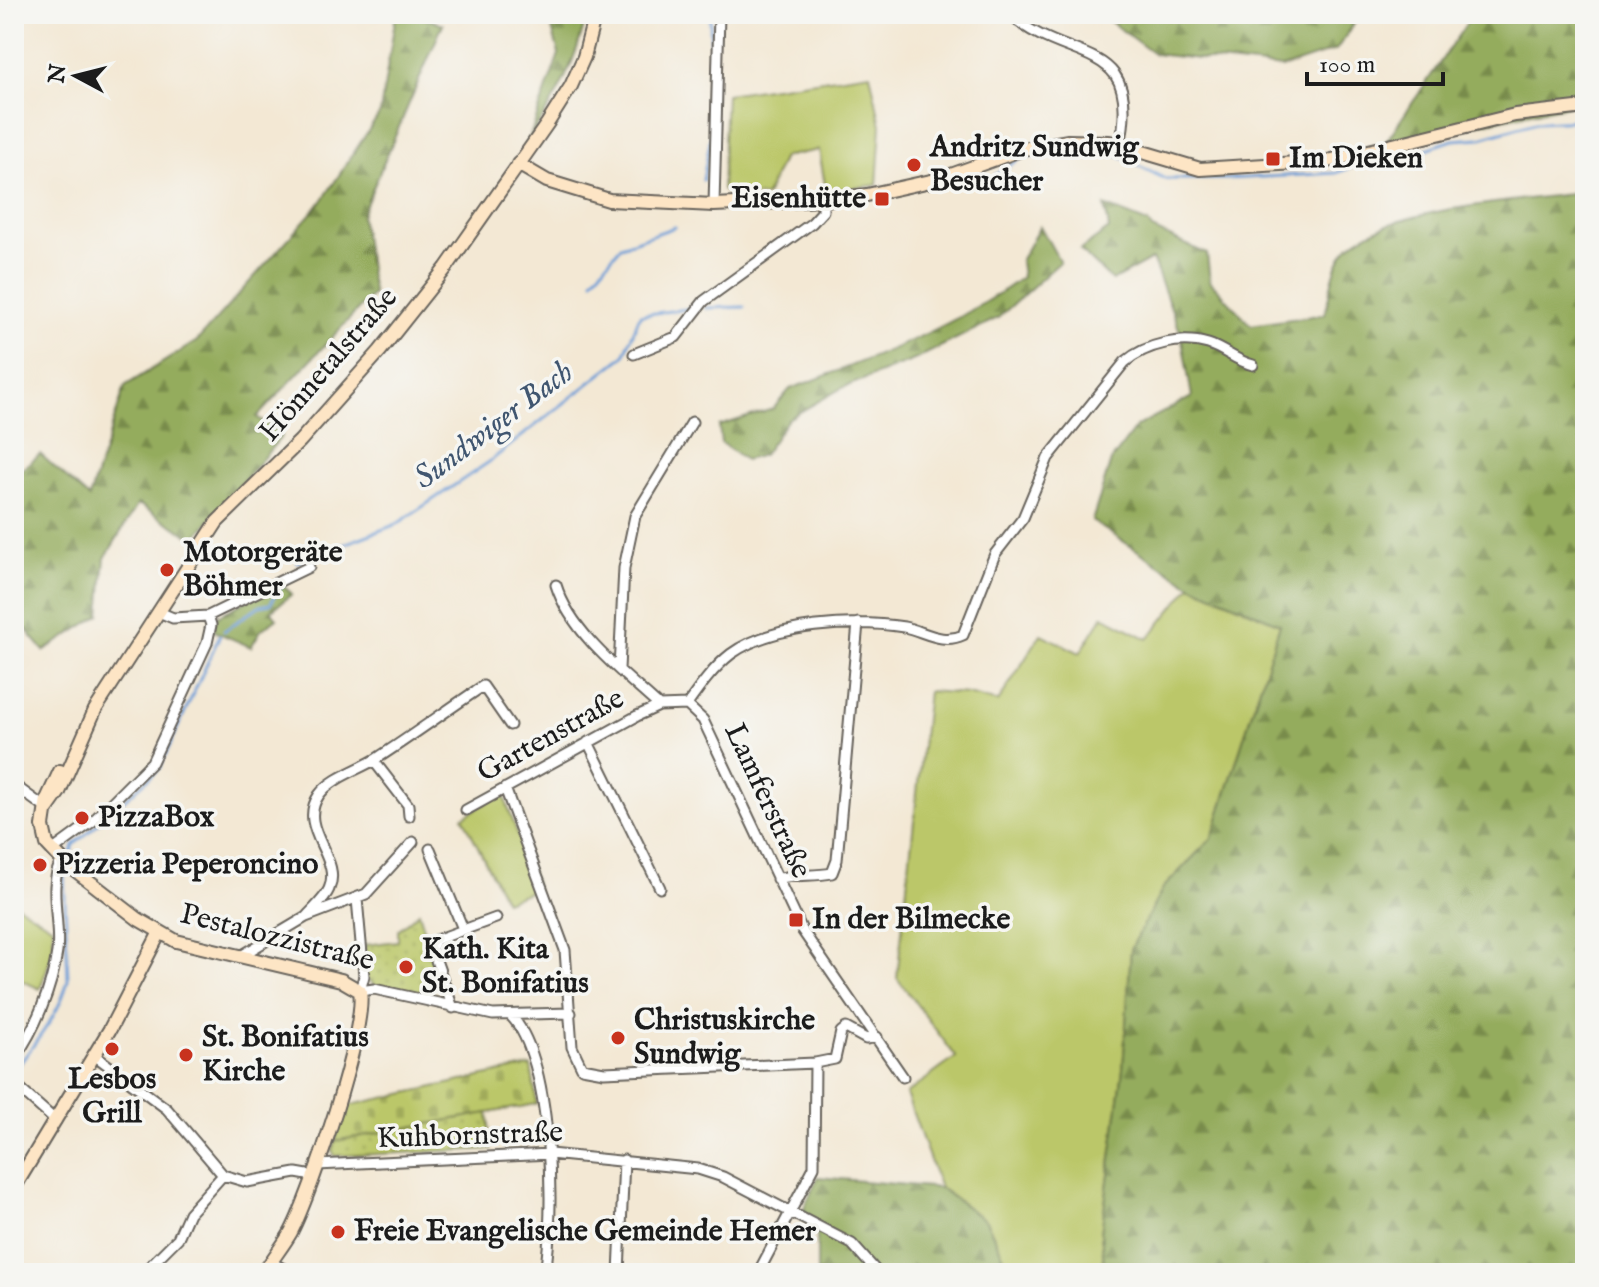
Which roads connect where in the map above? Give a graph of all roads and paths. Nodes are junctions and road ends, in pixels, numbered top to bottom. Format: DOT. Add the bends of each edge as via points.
graph roads {
  1 [pos="595,14"];
  2 [pos="719,14"];
  3 [pos="1009,14"];
  4 [pos="1585,107"];
  5 [pos="1120,145"];
  6 [pos="518,164"];
  7 [pos="823,200"];
  8 [pos="714,205"];
  9 [pos="634,354"];
  10 [pos="1253,365"];
  11 [pos="692,422"];
  12 [pos="309,567"];
  13 [pos="556,585"];
  14 [pos="159,612"];
  15 [pos="208,616"];
  16 [pos="858,623"];
  17 [pos="619,669"];
  18 [pos="687,705"];
  19 [pos="659,706"];
  20 [pos="510,725"];
  21 [pos="588,742"];
  22 [pos="374,761"];
  23 [pos="14,785"];
  24 [pos="505,788"];
  25 [pos="47,809"];
  26 [pos="466,810"];
  27 [pos="409,816"];
  28 [pos="413,842"];
  29 [pos="430,849"];
  30 [pos="57,856"];
  31 [pos="777,879"];
  32 [pos="660,888"];
  33 [pos="357,899"];
  34 [pos="306,917"];
  35 [pos="496,918"];
  36 [pos="463,929"];
  37 [pos="159,934"];
  38 [pos="239,957"];
  39 [pos="360,991"];
  40 [pos="453,1008"];
  41 [pos="571,1013"];
  42 [pos="511,1016"];
  43 [pos="877,1037"];
  44 [pos="94,1055"];
  45 [pos="14,1059"];
  46 [pos="815,1063"];
  47 [pos="903,1077"];
  48 [pos="14,1084"];
  49 [pos="56,1121"];
  50 [pos="550,1154"];
  51 [pos="624,1160"];
  52 [pos="315,1170"];
  53 [pos="223,1175"];
  54 [pos="14,1188"];
  55 [pos="790,1215"];
  56 [pos="267,1268"];
  57 [pos="143,1273"];
  58 [pos="292,1273"];
  59 [pos="545,1273"];
  60 [pos="619,1273"];
  61 [pos="758,1273"];
  62 [pos="878,1273"];
  1 -- 6 [label="street, Hönnetalstraße" via="571,86"];
  2 -- 8 [label="street"];
  3 -- 5 [label="street" via="1106,65 1119,79 1126,91"];
  4 -- 5 [label="street" via="1515,115 1328,161 1195,168"];
  5 -- 7 [label="street" via="1083,140 1034,147 940,179"];
  6 -- 8 [label="street" via="593,197"];
  6 -- 14 [label="street, Hönnetalstraße" via="380,351 300,441 217,522"];
  7 -- 8 [label="street"];
  7 -- 9 [label="street" via="823,211 812,223 704,301 676,337"];
  10 -- 16 [label="street" via="1210,344 1186,340 1136,353 1060,439 1023,518 995,554 963,635 948,639"];
  11 -- 17 [label="street" via="635,516 624,568"];
  12 -- 15 [label="street"];
  13 -- 17 [label="street" via="581,627"];
  14 -- 15 [label="street" via="173,618"];
  14 -- 25 [label="street, Hönnetalstraße" via="51,788"];
  15 -- 30 [label="street" via="207,643 152,762"];
  16 -- 18 [label="street" via="756,640 730,655"];
  16 -- 31 [label="street" via="837,860 832,873"];
  17 -- 19 [label="street"];
  18 -- 19 [label="street, Lamferstraße"];
  18 -- 31 [label="street, Lamferstraße" via="703,720"];
  19 -- 21 [label="street, Gartenstraße"];
  20 -- 22 [label="street, Gartenstraße" via="483,686"];
  21 -- 24 [label="street, Gartenstraße"];
  21 -- 32 [label="street"];
  22 -- 27 [label="street" via="408,805"];
  22 -- 34 [label="street, Gartenstraße" via="318,796 315,837 333,875 328,892"];
  23 -- 25 [label="street"];
  24 -- 26 [label="street, Gartenstraße"];
  24 -- 41 [label="street" via="565,950"];
  25 -- 30 [label="street, Hönnetalstraße" via="43,832"];
  28 -- 33 [label="street, Gartenstraße"];
  29 -- 36 [label="street"];
  30 -- 37 [label="street"];
  30 -- 45 [label="street" via="57,952 35,1028"];
  31 -- 43 [label="street, Lamferstraße" via="802,930"];
  33 -- 34 [label="street, Gartenstraße"];
  33 -- 39 [label="street" via="364,976"];
  34 -- 38 [label="street, Gartenstraße"];
  35 -- 36 [label="street"];
  36 -- 40 [label="street" via="436,940 432,949"];
  37 -- 38 [label="street, Pestalozzistraße"];
  37 -- 44 [label="street"];
  38 -- 39 [label="street, Pestalozzistraße" via="341,980"];
  39 -- 40 [label="street, Pestalozzistraße" via="374,989"];
  39 -- 52 [label="street" via="361,1020"];
  40 -- 42 [label="street, Pestalozzistraße"];
  41 -- 42 [label="street, Pestalozzistraße"];
  41 -- 46 [label="street" via="576,1058 592,1072"];
  42 -- 50 [label="street" via="529,1042"];
  43 -- 46 [label="street" via="866,1039 846,1028 835,1059"];
  43 -- 47 [label="street, Lamferstraße"];
  44 -- 49 [label="street"];
  44 -- 53 [label="street" via="167,1109"];
  46 -- 55 [label="street" via="814,1167"];
  48 -- 49 [label="street"];
  49 -- 54 [label="street"];
  50 -- 51 [label="street, Kuhbornstraße"];
  50 -- 52 [label="street, Kuhbornstraße"];
  50 -- 59 [label="street"];
  51 -- 55 [label="street, Kuhbornstraße" via="713,1173"];
  51 -- 60 [label="street"];
  52 -- 53 [label="street, Kuhbornstraße" via="247,1182"];
  52 -- 56 [label="street" via="291,1232"];
  53 -- 57 [label="street" via="189,1213 178,1238"];
  55 -- 61 [label="street"];
  55 -- 62 [label="street, Kuhbornstraße" via="852,1244"];
  56 -- 58 [label="street"];
}
